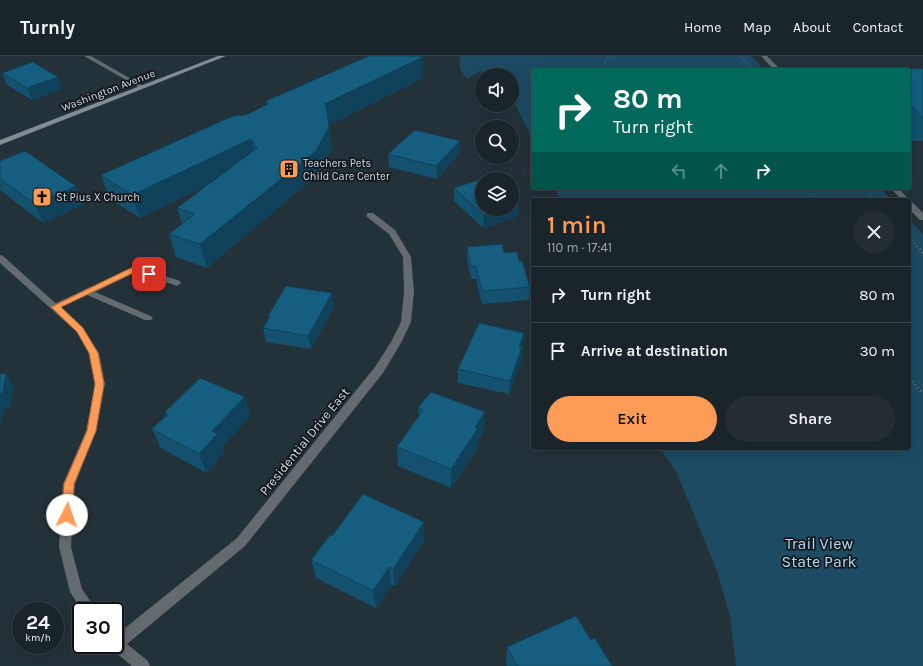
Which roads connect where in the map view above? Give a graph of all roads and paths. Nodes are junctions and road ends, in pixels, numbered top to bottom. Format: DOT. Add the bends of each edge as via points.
graph roads {
  1 [pos="87,56"];
  2 [pos="223,56"];
  3 [pos="610,56"];
  4 [pos="740,56"];
  5 [pos="764,56"];
  6 [pos="608,68"];
  7 [pos="752,68"];
  8 [pos="776,68"];
  9 [pos="142,87"];
  10 [pos="0,143"];
  11 [pos="809,190"];
  12 [pos="867,190"];
  13 [pos="896,190"];
  14 [pos="816,198"];
  15 [pos="874,198"];
  16 [pos="904,198"];
  17 [pos="911,206"];
  18 [pos="370,215"];
  19 [pos="923,218"];
  20 [pos="911,239"];
  21 [pos="923,253"];
  22 [pos="0,258"];
  23 [pos="177,284"];
  24 [pos="87,292"];
  25 [pos="55,307"];
  26 [pos="148,318"];
  27 [pos="911,381"];
  28 [pos="923,392"];
  29 [pos="83,602"];
  30 [pos="124,637"];
  31 [pos="124,651"];
  32 [pos="143,666"];
  1 -- 9 [label="street"];
  2 -- 9 [label="main road, Washington Avenue"];
  3 -- 6 [label="path" via="605,60"];
  4 -- 7 [label="path"];
  5 -- 8 [label="street"];
  9 -- 10 [label="main road, Washington Avenue"];
  11 -- 14 [label="path"];
  12 -- 15 [label="path"];
  13 -- 16 [label="street"];
  17 -- 19 [label="street"];
  18 -- 30 [label="street, Presidential Drive East" via="392,232 407,257 409,292 406,322 396,343 378,370 241,542"];
  20 -- 21 [label="path"];
  22 -- 25 [label="street"];
  23 -- 24 [label="street" via="135,269"];
  24 -- 25 [label="street"];
  24 -- 26 [label="street"];
  25 -- 29 [label="street" via="80,330 94,353 100,384 92,431 69,484 65,547 76,592"];
  27 -- 28 [label="path"];
  31 -- 32 [label="street"];
}
